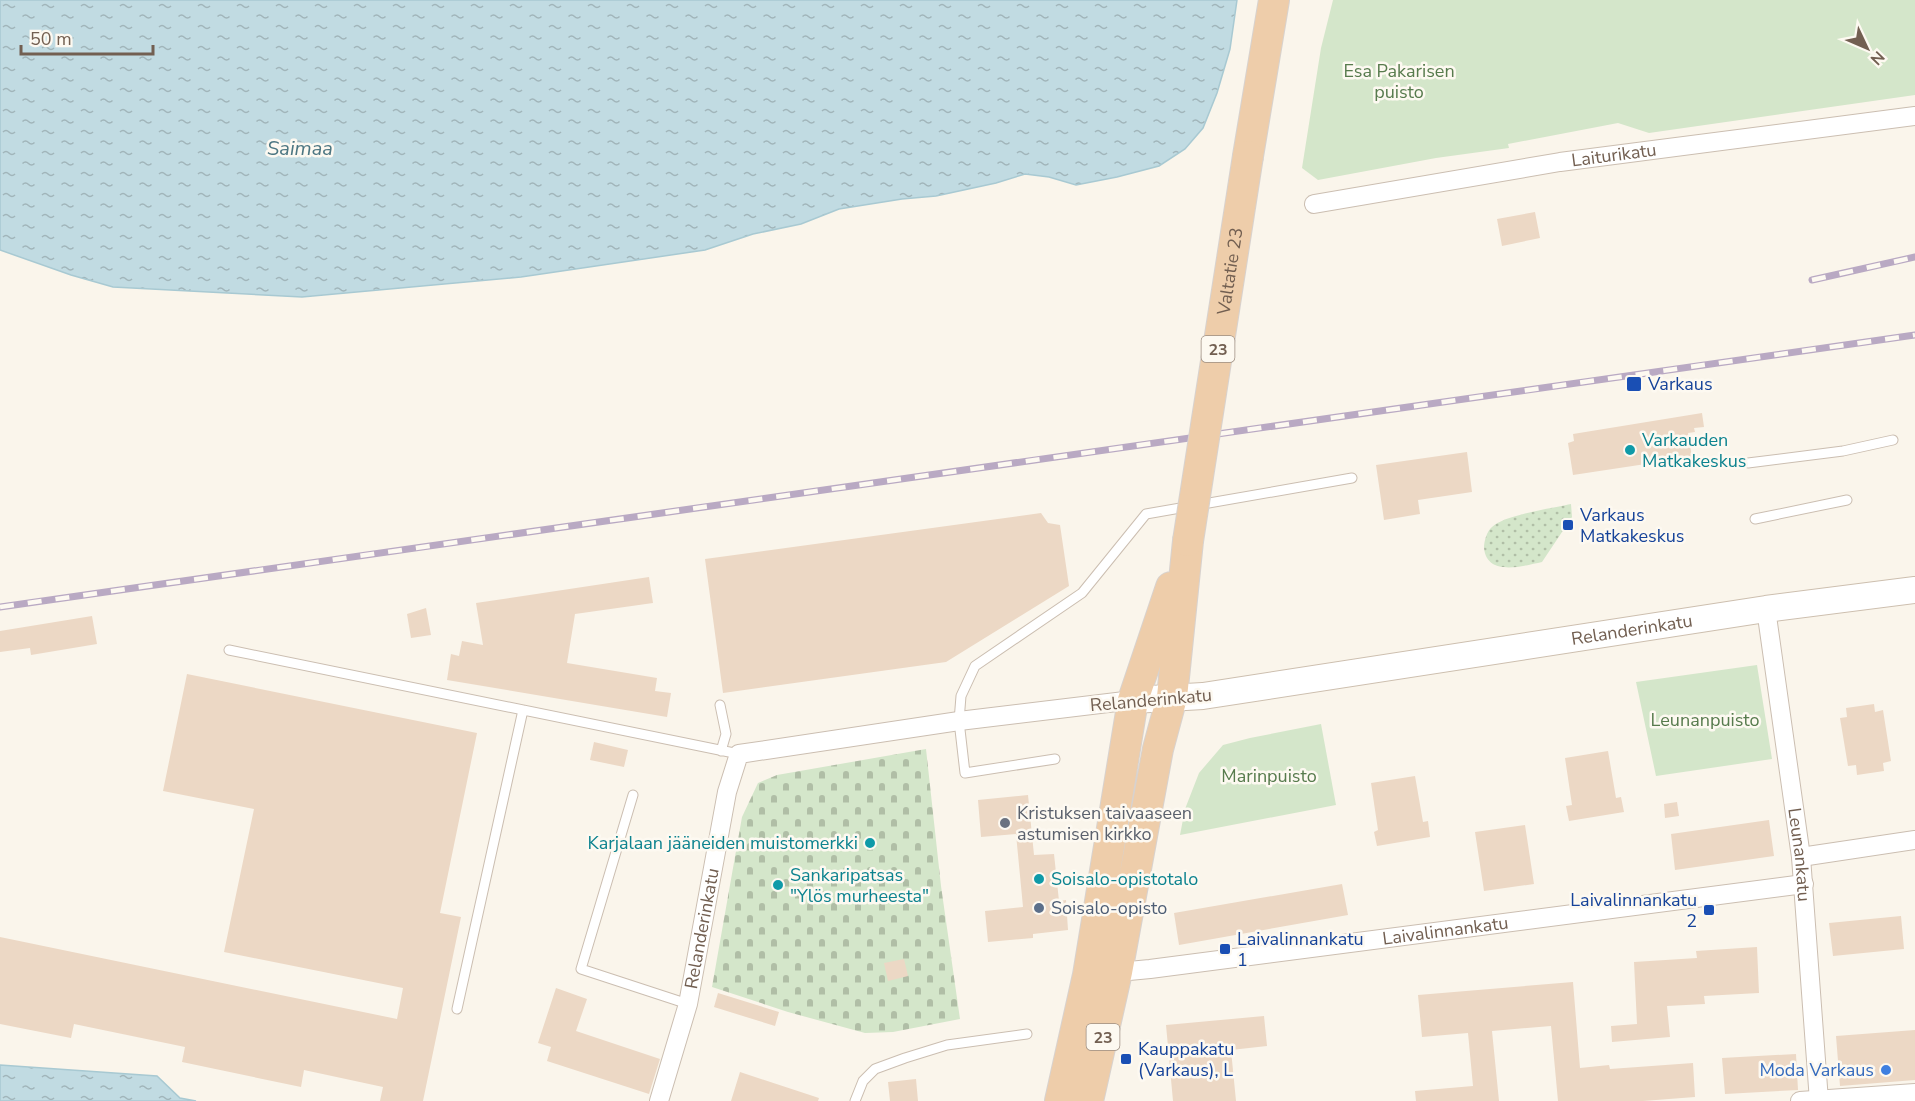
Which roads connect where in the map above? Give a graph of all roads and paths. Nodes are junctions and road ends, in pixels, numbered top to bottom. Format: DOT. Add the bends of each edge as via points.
graph roads {
  1 [pos="1275,0"];
  2 [pos="1915,116"];
  3 [pos="1314,204"];
  4 [pos="1893,440"];
  5 [pos="1748,463"];
  6 [pos="1352,478"];
  7 [pos="1847,500"];
  8 [pos="1755,519"];
  9 [pos="1186,549"];
  10 [pos="1915,590"];
  11 [pos="1766,609"];
  12 [pos="229,650"];
  13 [pos="1172,697"];
  14 [pos="1133,700"];
  15 [pos="720,705"];
  16 [pos="523,710"];
  17 [pos="959,721"];
  18 [pos="730,753"];
  19 [pos="1055,759"];
  20 [pos="633,795"];
  21 [pos="1915,840"];
  22 [pos="1801,857"];
  23 [pos="1803,884"];
  24 [pos="1103,974"];
  25 [pos="688,1004"];
  26 [pos="457,1009"];
  27 [pos="1027,1034"];
  28 [pos="1915,1093"];
  29 [pos="1813,1100"];
  30 [pos="659,1101"];
  31 [pos="855,1101"];
  32 [pos="1060,1101"];
  33 [pos="1088,1101"];
  1 -- 9 [label="highway, Valtatie 23 / 23, bridge"];
  2 -- 3 [label="street, Laiturikatu" via="1560,162"];
  4 -- 5 [label="lane" via="1843,451"];
  6 -- 17 [label="lane" via="1146,514 1083,593 975,666 962,696"];
  7 -- 8 [label="lane"];
  9 -- 13 [label="highway, Valtatie 23 / 23"];
  9 -- 14 [label="highway, Valtatie 23 / 23"];
  10 -- 11 [label="main road, Relanderinkatu"];
  11 -- 13 [label="main road, Relanderinkatu" via="1203,696"];
  11 -- 22 [label="street, Leunankatu"];
  12 -- 16 [label="lane"];
  13 -- 14 [label="main road, Relanderinkatu"];
  13 -- 24 [label="highway, 23"];
  14 -- 17 [label="street, Relanderinkatu"];
  14 -- 24 [label="highway, 23"];
  15 -- 18 [label="lane"];
  16 -- 18 [label="lane"];
  16 -- 26 [label="lane"];
  17 -- 18 [label="street, Relanderinkatu"];
  17 -- 19 [label="lane" via="965,773"];
  18 -- 25 [label="street, Relanderinkatu" via="727,792"];
  20 -- 25 [label="lane" via="581,969"];
  21 -- 22 [label="street"];
  22 -- 23 [label="street, Leunankatu"];
  23 -- 24 [label="street, Laivalinnankatu"];
  23 -- 29 [label="street, Leunankatu"];
  24 -- 32 [label="highway, 23"];
  24 -- 33 [label="highway, 23"];
  25 -- 30 [label="street, Relanderinkatu"];
  27 -- 31 [label="lane" via="947,1045 875,1069 863,1081"];
  28 -- 29 [label="street"];
}
